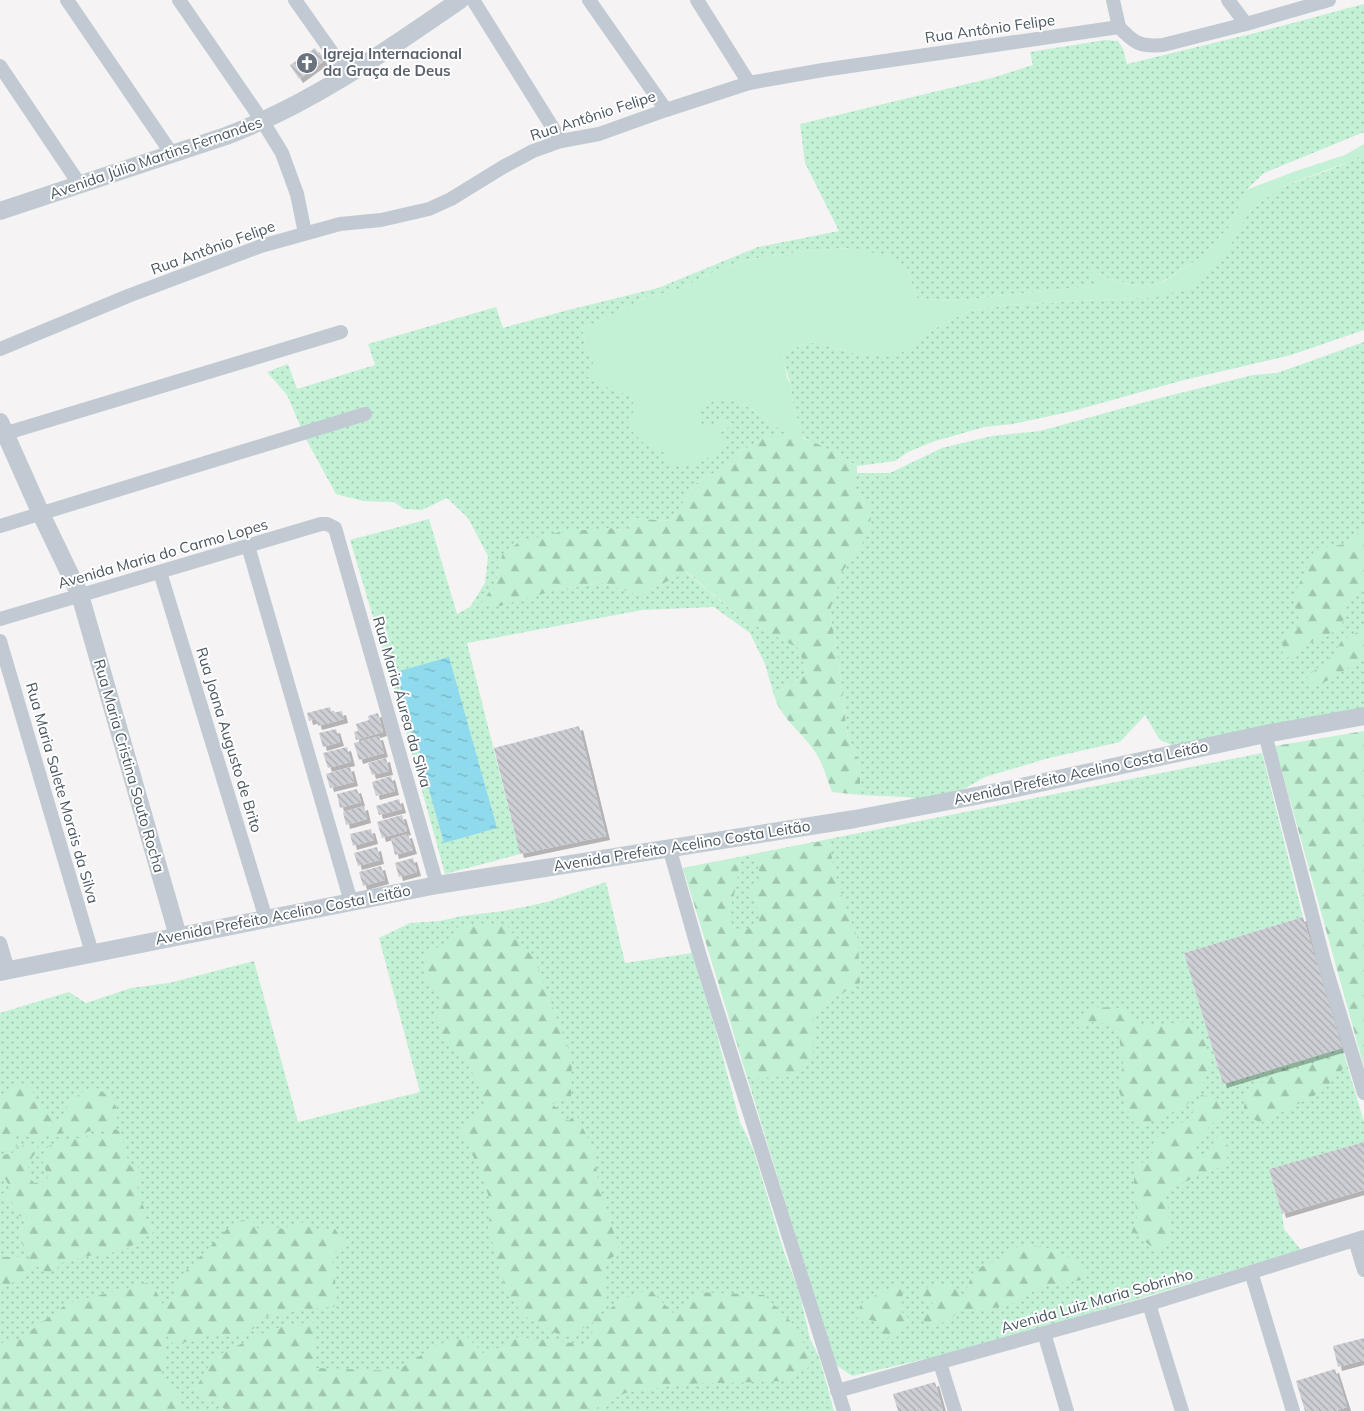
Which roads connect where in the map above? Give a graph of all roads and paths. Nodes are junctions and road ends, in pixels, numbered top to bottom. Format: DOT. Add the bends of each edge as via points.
graph roads {
  1 [pos="67,0"];
  2 [pos="179,0"];
  3 [pos="295,0"];
  4 [pos="473,0"];
  5 [pos="589,0"];
  6 [pos="697,0"];
  7 [pos="1113,0"];
  8 [pos="1228,0"];
  9 [pos="456,1"];
  10 [pos="1324,1"];
  11 [pos="1246,24"];
  12 [pos="1119,27"];
  13 [pos="0,66"];
  14 [pos="348,75"];
  15 [pos="749,83"];
  16 [pos="666,110"];
  17 [pos="263,122"];
  18 [pos="561,141"];
  19 [pos="172,154"];
  20 [pos="80,185"];
  21 [pos="0,211"];
  22 [pos="305,233"];
  23 [pos="341,332"];
  24 [pos="0,349"];
  25 [pos="365,414"];
  26 [pos="2,430"];
  27 [pos="41,514"];
  28 [pos="0,526"];
  29 [pos="334,528"];
  30 [pos="248,546"];
  31 [pos="160,572"];
  32 [pos="80,595"];
  33 [pos="0,619"];
  34 [pos="0,641"];
  35 [pos="1364,716"];
  36 [pos="1264,734"];
  37 [pos="669,847"];
  38 [pos="437,884"];
  39 [pos="352,902"];
  40 [pos="266,919"];
  41 [pos="178,936"];
  42 [pos="0,943"];
  43 [pos="92,953"];
  44 [pos="4,971"];
  45 [pos="1364,1093"];
  46 [pos="1360,1239"];
  47 [pos="1364,1270"];
  48 [pos="1251,1272"];
  49 [pos="1149,1304"];
  50 [pos="1044,1333"];
  51 [pos="940,1363"];
  52 [pos="837,1390"];
  53 [pos="844,1411"];
  54 [pos="955,1411"];
  55 [pos="1067,1411"];
  56 [pos="1182,1411"];
  57 [pos="1293,1411"];
  1 -- 19 [label="street"];
  2 -- 17 [label="street"];
  3 -- 14 [label="street"];
  4 -- 18 [label="street"];
  5 -- 16 [label="street"];
  6 -- 15 [label="street"];
  7 -- 12 [label="street"];
  8 -- 11 [label="street"];
  9 -- 14 [label="street, Avenida Júlio Martins Fernandes"];
  10 -- 11 [label="street"];
  11 -- 12 [label="street" via="1149,46 1130,39"];
  12 -- 15 [label="street, Rua Antônio Felipe"];
  13 -- 20 [label="street"];
  14 -- 17 [label="street, Avenida Júlio Martins Fernandes"];
  15 -- 16 [label="street, Rua Antônio Felipe"];
  16 -- 18 [label="street, Rua Antônio Felipe" via="599,134"];
  17 -- 19 [label="street, Avenida Júlio Martins Fernandes"];
  17 -- 22 [label="street" via="282,153 291,176"];
  18 -- 22 [label="street, Rua Antônio Felipe" via="533,151 429,209"];
  19 -- 20 [label="street, Avenida Júlio Martins Fernandes"];
  20 -- 21 [label="street, Avenida Júlio Martins Fernandes"];
  22 -- 24 [label="street, Rua Antônio Felipe" via="136,293"];
  23 -- 26 [label="street"];
  25 -- 27 [label="street"];
  26 -- 27 [label="street, Rua Maria Cristina Souto Rocha"];
  27 -- 28 [label="street"];
  27 -- 32 [label="street, Rua Maria Cristina Souto Rocha"];
  29 -- 30 [label="street, Avenida Maria do Carmo Lopes" via="321,524"];
  29 -- 38 [label="street, Rua Maria Áurea da Silva"];
  30 -- 31 [label="street, Avenida Maria do Carmo Lopes"];
  30 -- 39 [label="street"];
  31 -- 32 [label="street, Avenida Maria do Carmo Lopes"];
  31 -- 40 [label="street, Rua Joana Augusto de Brito"];
  32 -- 33 [label="street, Avenida Maria do Carmo Lopes"];
  32 -- 41 [label="street, Rua Maria Cristina Souto Rocha"];
  34 -- 43 [label="street, Rua Maria Salete Morais da Silva"];
  35 -- 36 [label="street, Avenida Prefeito Acelino Costa Leitão"];
  36 -- 37 [label="street, Avenida Prefeito Acelino Costa Leitão" via="1012,789 855,819"];
  36 -- 45 [label="street" via="1325,965"];
  37 -- 38 [label="street, Avenida Prefeito Acelino Costa Leitão"];
  37 -- 52 [label="street" via="698,953"];
  38 -- 39 [label="street, Avenida Prefeito Acelino Costa Leitão"];
  39 -- 40 [label="street, Avenida Prefeito Acelino Costa Leitão"];
  40 -- 41 [label="street, Avenida Prefeito Acelino Costa Leitão"];
  41 -- 43 [label="street, Avenida Prefeito Acelino Costa Leitão"];
  42 -- 44 [label="street"];
  43 -- 44 [label="street, Avenida Prefeito Acelino Costa Leitão"];
  46 -- 47 [label="street"];
  46 -- 48 [label="street, Avenida Luiz Maria Sobrinho"];
  48 -- 49 [label="street, Avenida Luiz Maria Sobrinho"];
  48 -- 57 [label="street"];
  49 -- 50 [label="street, Avenida Luiz Maria Sobrinho"];
  49 -- 56 [label="street"];
  50 -- 51 [label="street, Avenida Luiz Maria Sobrinho"];
  50 -- 55 [label="street"];
  51 -- 52 [label="street, Avenida Luiz Maria Sobrinho"];
  51 -- 54 [label="street"];
  52 -- 53 [label="street"];
}
